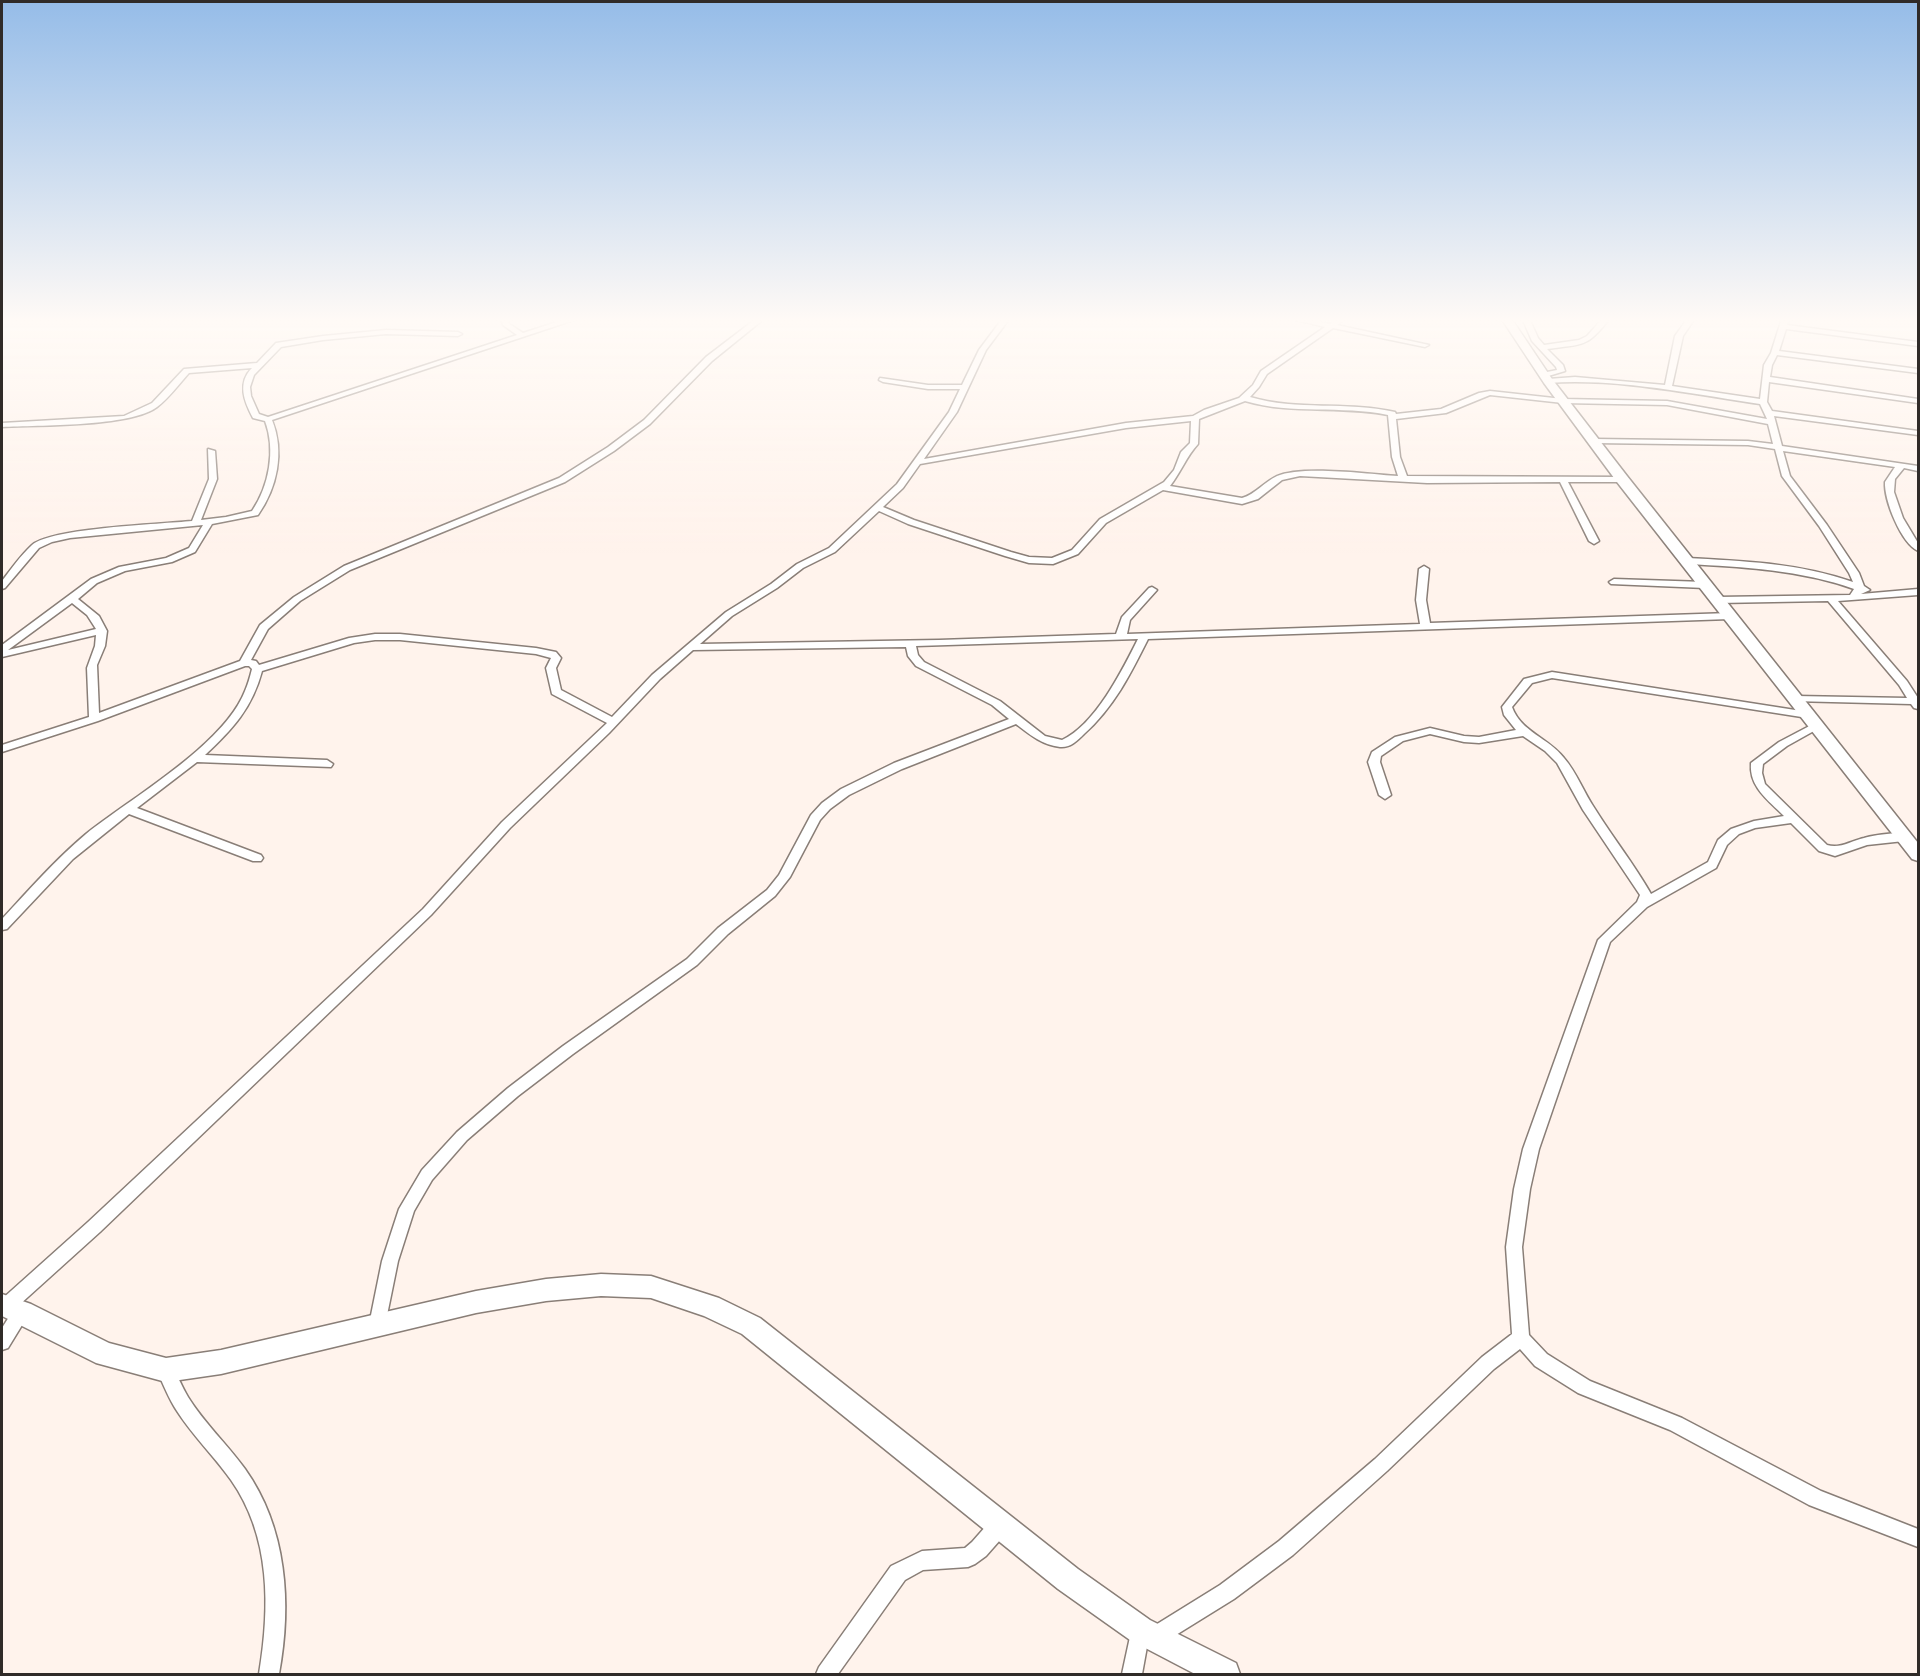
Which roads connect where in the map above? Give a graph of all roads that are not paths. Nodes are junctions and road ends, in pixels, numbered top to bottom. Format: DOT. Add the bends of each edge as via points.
graph roads {
  1 [pos="163,396"];
  2 [pos="247,396"];
  3 [pos="340,396"];
  4 [pos="672,396"];
  5 [pos="961,396"];
  6 [pos="1249,396"];
  7 [pos="1477,396"];
  8 [pos="1529,396"];
  9 [pos="1559,396"];
  10 [pos="1724,396"];
  11 [pos="1764,396"];
  12 [pos="1885,396"];
  13 [pos="1247,399"];
  14 [pos="1563,401"];
  15 [pos="1918,401"];
  16 [pos="1763,402"];
  17 [pos="1393,417"];
  18 [pos="1769,417"];
  19 [pos="1195,418"];
  20 [pos="268,420"];
  21 [pos="2,425"];
  22 [pos="1918,433"];
  23 [pos="1594,441"];
  24 [pos="1777,447"];
  25 [pos="211,451"];
  26 [pos="918,462"];
  27 [pos="1902,465"];
  28 [pos="1918,468"];
  29 [pos="1403,478"];
  30 [pos="1622,479"];
  31 [pos="1563,480"];
  32 [pos="1162,487"];
  33 [pos="877,507"];
  34 [pos="209,522"];
  35 [pos="195,523"];
  36 [pos="1594,541"];
  37 [pos="1918,548"];
  38 [pos="1687,561"];
  39 [pos="1424,569"];
  40 [pos="1614,582"];
  41 [pos="1705,585"];
  42 [pos="2,586"];
  43 [pos="1152,590"];
  44 [pos="1858,592"];
  45 [pos="1918,592"];
  46 [pos="1830,598"];
  47 [pos="72,599"];
  48 [pos="1718,600"];
  49 [pos="1730,616"];
  50 [pos="1425,625"];
  51 [pos="102,631"];
  52 [pos="1145,635"];
  53 [pos="1120,636"];
  54 [pos="910,644"];
  55 [pos="693,647"];
  56 [pos="2,649"];
  57 [pos="2,654"];
  58 [pos="244,663"];
  59 [pos="257,669"];
  60 [pos="1796,699"];
  61 [pos="1917,702"];
  62 [pos="94,719"];
  63 [pos="1018,719"];
  64 [pos="1813,720"];
  65 [pos="614,722"];
  66 [pos="1524,732"];
  67 [pos="2,749"];
  68 [pos="195,758"];
  69 [pos="327,764"];
  70 [pos="1385,795"];
  71 [pos="128,809"];
  72 [pos="1792,819"];
  73 [pos="1910,839"];
  74 [pos="1918,855"];
  75 [pos="257,858"];
  76 [pos="1643,904"];
  77 [pos="2,926"];
  78 [pos="9,1308"];
  79 [pos="377,1325"];
  80 [pos="1521,1338"];
  81 [pos="2,1342"];
  82 [pos="166,1370"];
  83 [pos="1001,1524"];
  84 [pos="1918,1538"];
  85 [pos="1147,1634"];
  86 [pos="269,1674"];
  87 [pos="826,1674"];
  88 [pos="1132,1674"];
  89 [pos="1224,1674"];
  1 -- 21 [label="street" via="145,411 125,418"];
  2 -- 20 [label="street" via="256,416"];
  3 -- 20 [label="street"];
  4 -- 58 [label="street" via="612,449 562,480 347,568 297,598 264,627"];
  5 -- 26 [label="street"];
  6 -- 13 [label="street"];
  7 -- 17 [label="street" via="1437,413"];
  8 -- 14 [label="street"];
  9 -- 14 [label="main road"];
  10 -- 16 [label="street"];
  11 -- 16 [label="street"];
  12 -- 15 [label="street"];
  13 -- 17 [label="street" via="1267,404 1385,412"];
  13 -- 19 [label="street"];
  14 -- 18 [label="street" via="1667,403"];
  14 -- 23 [label="main road"];
  16 -- 18 [label="street"];
  17 -- 29 [label="street" via="1396,457"];
  18 -- 22 [label="street"];
  18 -- 24 [label="street"];
  19 -- 26 [label="street" via="1100,429"];
  19 -- 32 [label="street" via="1194,444"];
  20 -- 34 [label="street" via="274,468 258,510 250,516"];
  23 -- 24 [label="street" via="1710,441"];
  23 -- 30 [label="main road"];
  24 -- 27 [label="street"];
  24 -- 44 [label="street" via="1786,476 1854,573"];
  25 -- 35 [label="street" via="213,479"];
  26 -- 33 [label="street"];
  27 -- 28 [label="street"];
  27 -- 37 [label="street" via="1891,477 1889,488 1897,516"];
  29 -- 31 [label="street"];
  29 -- 32 [label="street" via="1289,475 1242,501"];
  30 -- 31 [label="street"];
  30 -- 38 [label="main road"];
  31 -- 36 [label="street"];
  32 -- 33 [label="street" via="1103,521 1075,552 1053,561 1008,554"];
  33 -- 55 [label="street" via="832,550 800,566 729,614"];
  34 -- 35 [label="street"];
  34 -- 47 [label="street" via="192,550 168,560 122,569 94,581"];
  35 -- 42 [label="street" via="49,540 36,546"];
  38 -- 41 [label="main road"];
  38 -- 44 [label="street" via="1805,572 1842,580"];
  39 -- 50 [label="street" via="1421,600"];
  40 -- 41 [label="street"];
  41 -- 48 [label="main road"];
  43 -- 53 [label="street" via="1125,619"];
  44 -- 45 [label="street"];
  44 -- 46 [label="street"];
  46 -- 48 [label="street"];
  46 -- 61 [label="street"];
  47 -- 51 [label="street" via="93,612"];
  47 -- 56 [label="street"];
  48 -- 49 [label="main road"];
  49 -- 50 [label="street"];
  49 -- 60 [label="main road"];
  50 -- 52 [label="street"];
  51 -- 57 [label="street"];
  51 -- 62 [label="street" via="92,665"];
  52 -- 53 [label="street"];
  52 -- 63 [label="street" via="1099,715 1069,741 1055,744 1041,738"];
  53 -- 54 [label="street"];
  54 -- 55 [label="street"];
  54 -- 63 [label="street" via="920,664"];
  55 -- 65 [label="street" via="656,677"];
  58 -- 59 [label="street" via="252,663"];
  58 -- 62 [label="street"];
  59 -- 65 [label="street" via="375,637 536,651 556,658 551,668 556,692"];
  59 -- 68 [label="street" via="256,681 228,726"];
  60 -- 61 [label="street"];
  60 -- 64 [label="main road"];
  62 -- 67 [label="street"];
  63 -- 79 [label="street" via="888,770 826,806 771,893 692,962 568,1050 462,1136 427,1175 407,1209 390,1261"];
  64 -- 66 [label="street" via="1552,675 1528,681 1507,707 1509,718"];
  64 -- 72 [label="street" via="1757,763 1760,785"];
  64 -- 73 [label="main road"];
  65 -- 78 [label="street" via="506,825 410,928"];
  66 -- 70 [label="street" via="1479,740 1430,731 1399,739 1376,754 1374,762"];
  66 -- 76 [label="street" via="1556,755 1575,780 1587,807 1646,895"];
  68 -- 69 [label="street"];
  68 -- 71 [label="street"];
  71 -- 75 [label="street"];
  71 -- 77 [label="street" via="91,836"];
  72 -- 73 [label="street" via="1823,848 1835,852 1866,841"];
  72 -- 76 [label="street" via="1758,823 1731,833 1712,865"];
  73 -- 74 [label="main road"];
  76 -- 80 [label="street" via="1604,940 1531,1149 1514,1247"];
  78 -- 81 [label="street"];
  78 -- 82 [label="main road" via="105,1354"];
  79 -- 82 [label="main road" via="221,1362"];
  79 -- 83 [label="main road" via="546,1290 602,1285 651,1287 710,1306 752,1326"];
  80 -- 84 [label="street" via="1541,1360 1584,1387 1676,1424 1816,1498"];
  80 -- 85 [label="street" via="1488,1363 1286,1548 1227,1592"];
  82 -- 86 [label="street" via="182,1402 244,1483 270,1540 275,1646"];
  83 -- 85 [label="main road" via="1068,1579"];
  83 -- 87 [label="street" via="968,1557 922,1562 898,1573"];
  85 -- 88 [label="street"];
  85 -- 89 [label="main road"];
}
